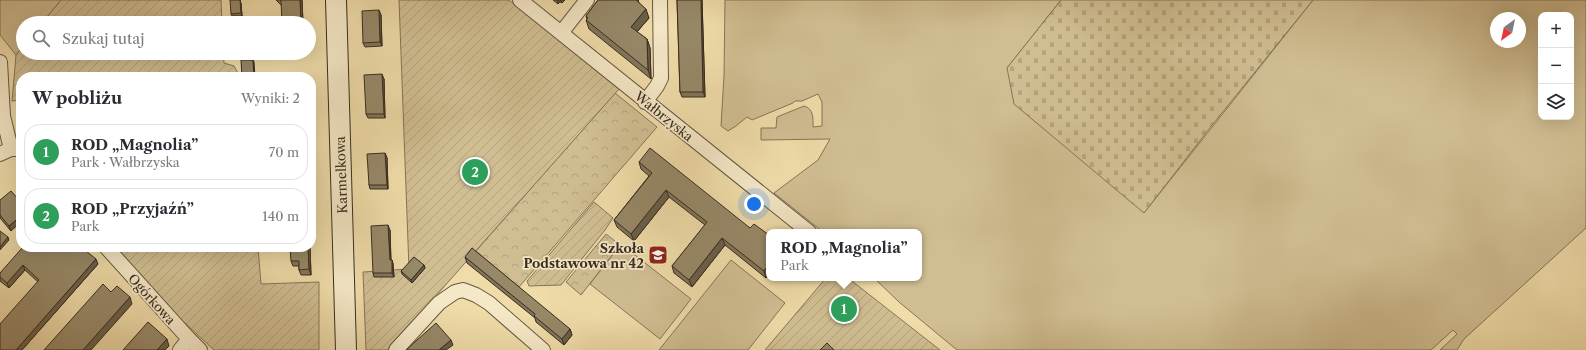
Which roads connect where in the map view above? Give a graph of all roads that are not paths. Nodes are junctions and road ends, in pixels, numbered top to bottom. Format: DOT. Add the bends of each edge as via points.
graph roads {
  1 [pos="336,0"];
  2 [pos="520,0"];
  3 [pos="587,0"];
  4 [pos="660,0"];
  5 [pos="561,33"];
  6 [pos="0,62"];
  7 [pos="645,102"];
  8 [pos="11,151"];
  9 [pos="805,229"];
  10 [pos="110,252"];
  11 [pos="189,340"];
  12 [pos="180,350"];
  13 [pos="200,350"];
  14 [pos="346,350"];
  15 [pos="396,350"];
  16 [pos="543,350"];
  1 -- 14 [label="street, Karmelkowa"];
  2 -- 5 [label="street, Wałbrzyska"];
  3 -- 5 [label="street"];
  4 -- 7 [label="street" via="661,78"];
  5 -- 7 [label="street, Wałbrzyska"];
  6 -- 8 [label="street" via="3,116"];
  7 -- 9 [label="street, Wałbrzyska"];
  10 -- 11 [label="street, Ogórkowa"];
  11 -- 12 [label="street"];
  11 -- 13 [label="street, Ogórkowa"];
  15 -- 16 [label="street" via="439,303 462,290 489,303"];
}
